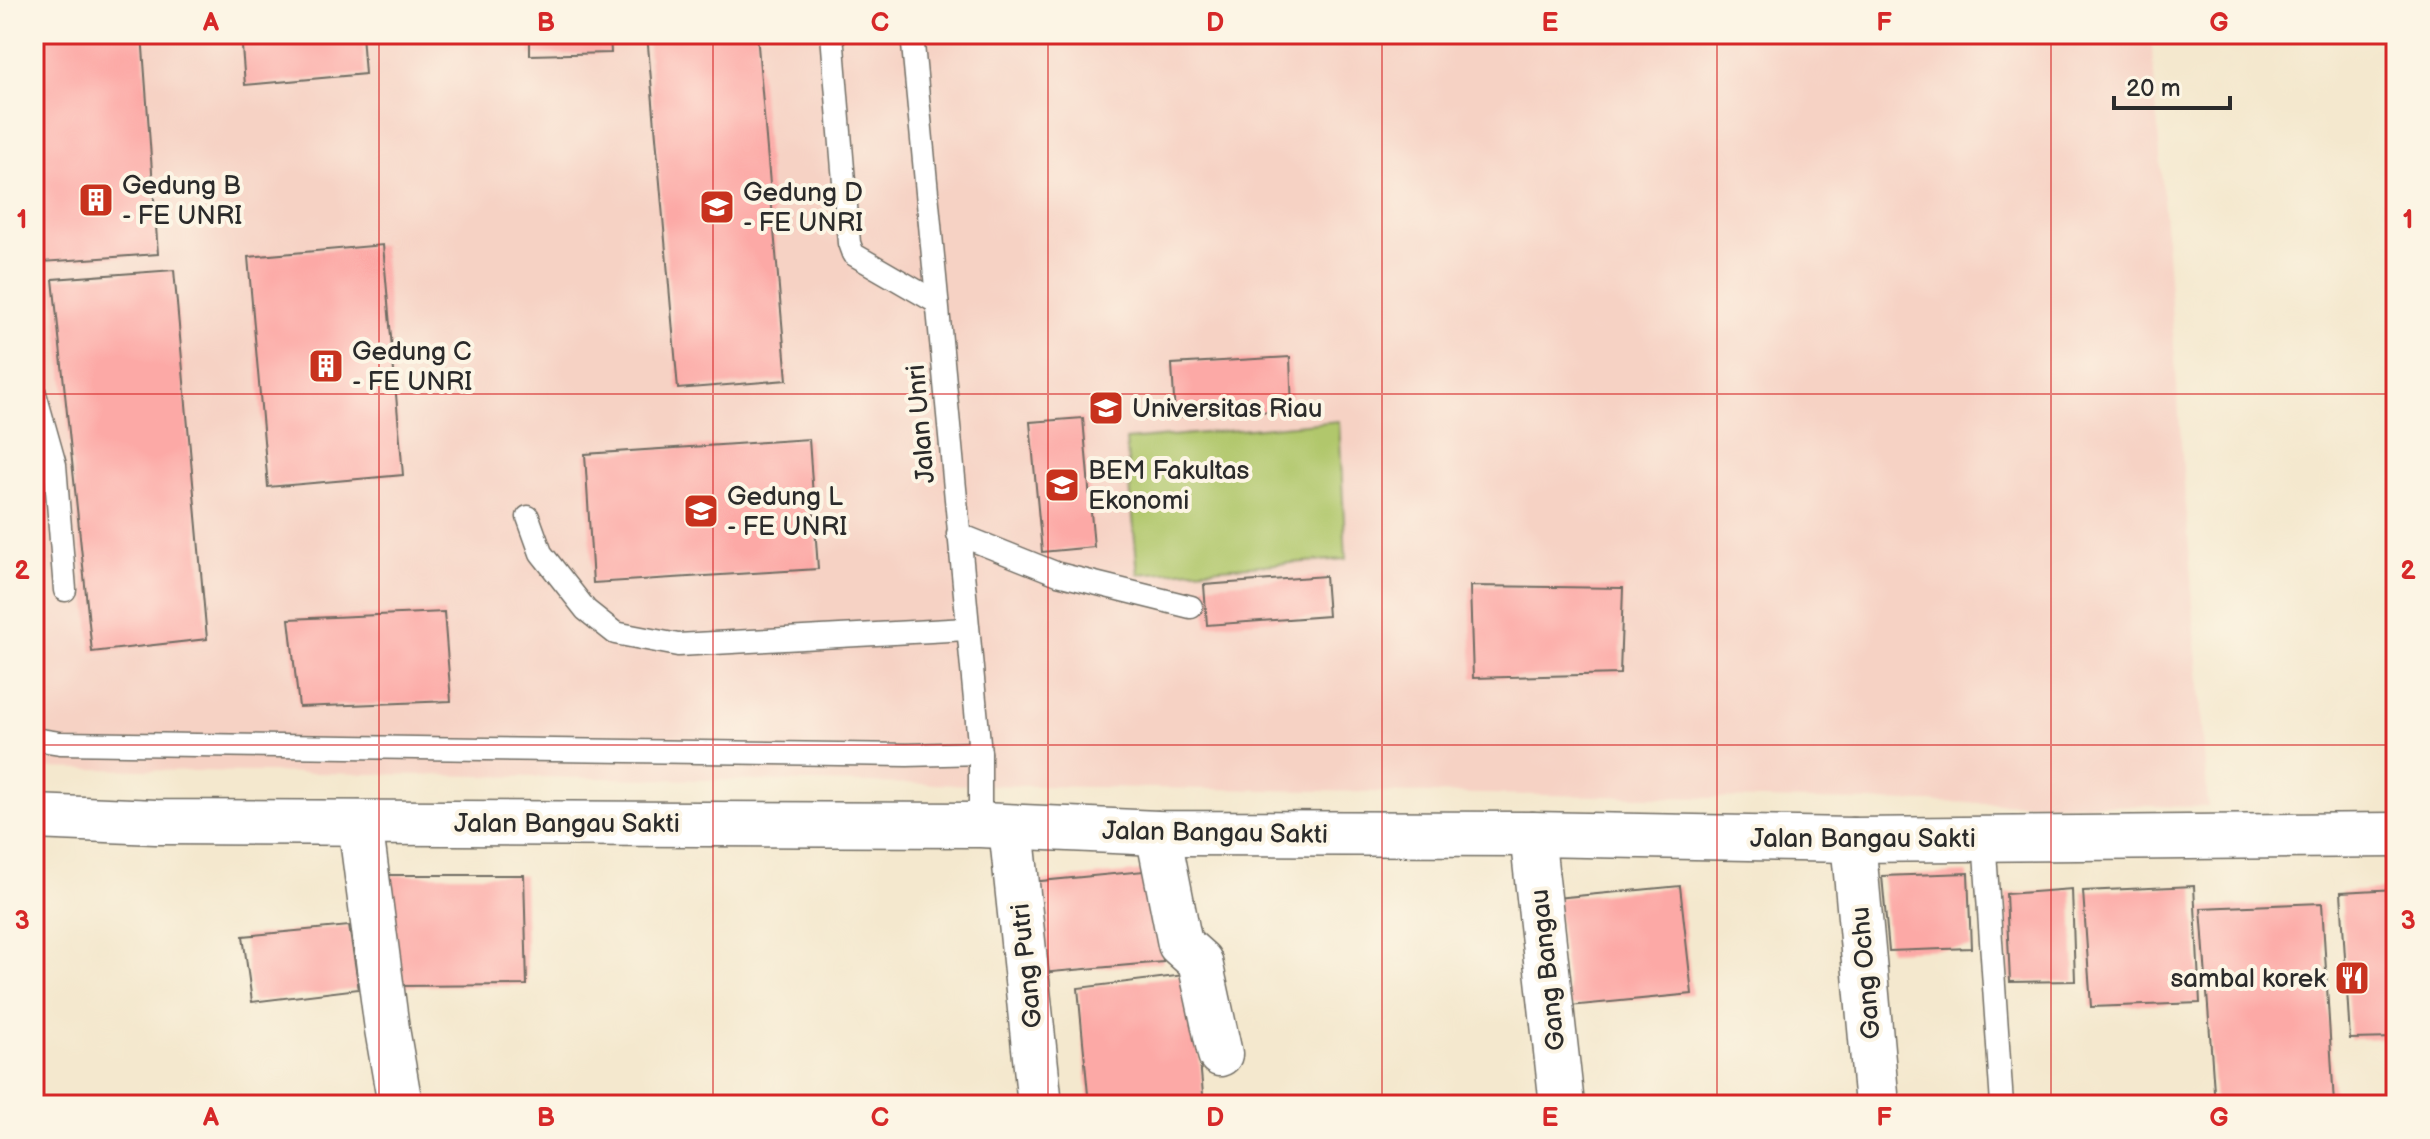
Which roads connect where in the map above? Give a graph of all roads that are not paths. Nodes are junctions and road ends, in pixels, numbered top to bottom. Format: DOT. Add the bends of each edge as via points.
graph roads {
  1 [pos="832,34"];
  2 [pos="912,34"];
  3 [pos="936,302"];
  4 [pos="34,390"];
  5 [pos="528,517"];
  6 [pos="958,534"];
  7 [pos="65,590"];
  8 [pos="1191,607"];
  9 [pos="967,629"];
  10 [pos="34,739"];
  11 [pos="980,753"];
  12 [pos="34,817"];
  13 [pos="991,820"];
  14 [pos="360,823"];
  15 [pos="1158,833"];
  16 [pos="1532,834"];
  17 [pos="2396,835"];
  18 [pos="1984,837"];
  19 [pos="1853,840"];
  20 [pos="1220,1054"];
  21 [pos="400,1105"];
  22 [pos="1040,1105"];
  23 [pos="1562,1105"];
  24 [pos="1877,1105"];
  25 [pos="2002,1105"];
  1 -- 3 [label="lane" via="853,254"];
  2 -- 3 [label="lane, Jalan Unri"];
  3 -- 6 [label="lane, Jalan Unri"];
  4 -- 7 [label="lane" via="55,465"];
  5 -- 9 [label="lane" via="541,553 586,610 615,633 678,645"];
  6 -- 8 [label="lane" via="1058,574"];
  6 -- 9 [label="lane, Jalan Unri"];
  9 -- 11 [label="lane, Jalan Unri"];
  10 -- 11 [label="lane"];
  11 -- 13 [label="lane, Jalan Unri"];
  12 -- 14 [label="street, Jalan Bangau Sakti"];
  13 -- 14 [label="street, Jalan Bangau Sakti"];
  13 -- 15 [label="street, Jalan Bangau Sakti"];
  13 -- 22 [label="street, Gang Putri"];
  14 -- 21 [label="street"];
  15 -- 16 [label="street, Jalan Bangau Sakti"];
  15 -- 20 [label="street" via="1180,944 1200,962"];
  16 -- 19 [label="street, Jalan Bangau Sakti"];
  16 -- 23 [label="street, Gang Bangau"];
  17 -- 18 [label="street, Jalan Bangau Sakti"];
  18 -- 19 [label="street, Jalan Bangau Sakti"];
  18 -- 25 [label="lane"];
  19 -- 24 [label="street, Gang Ochu"];
}
